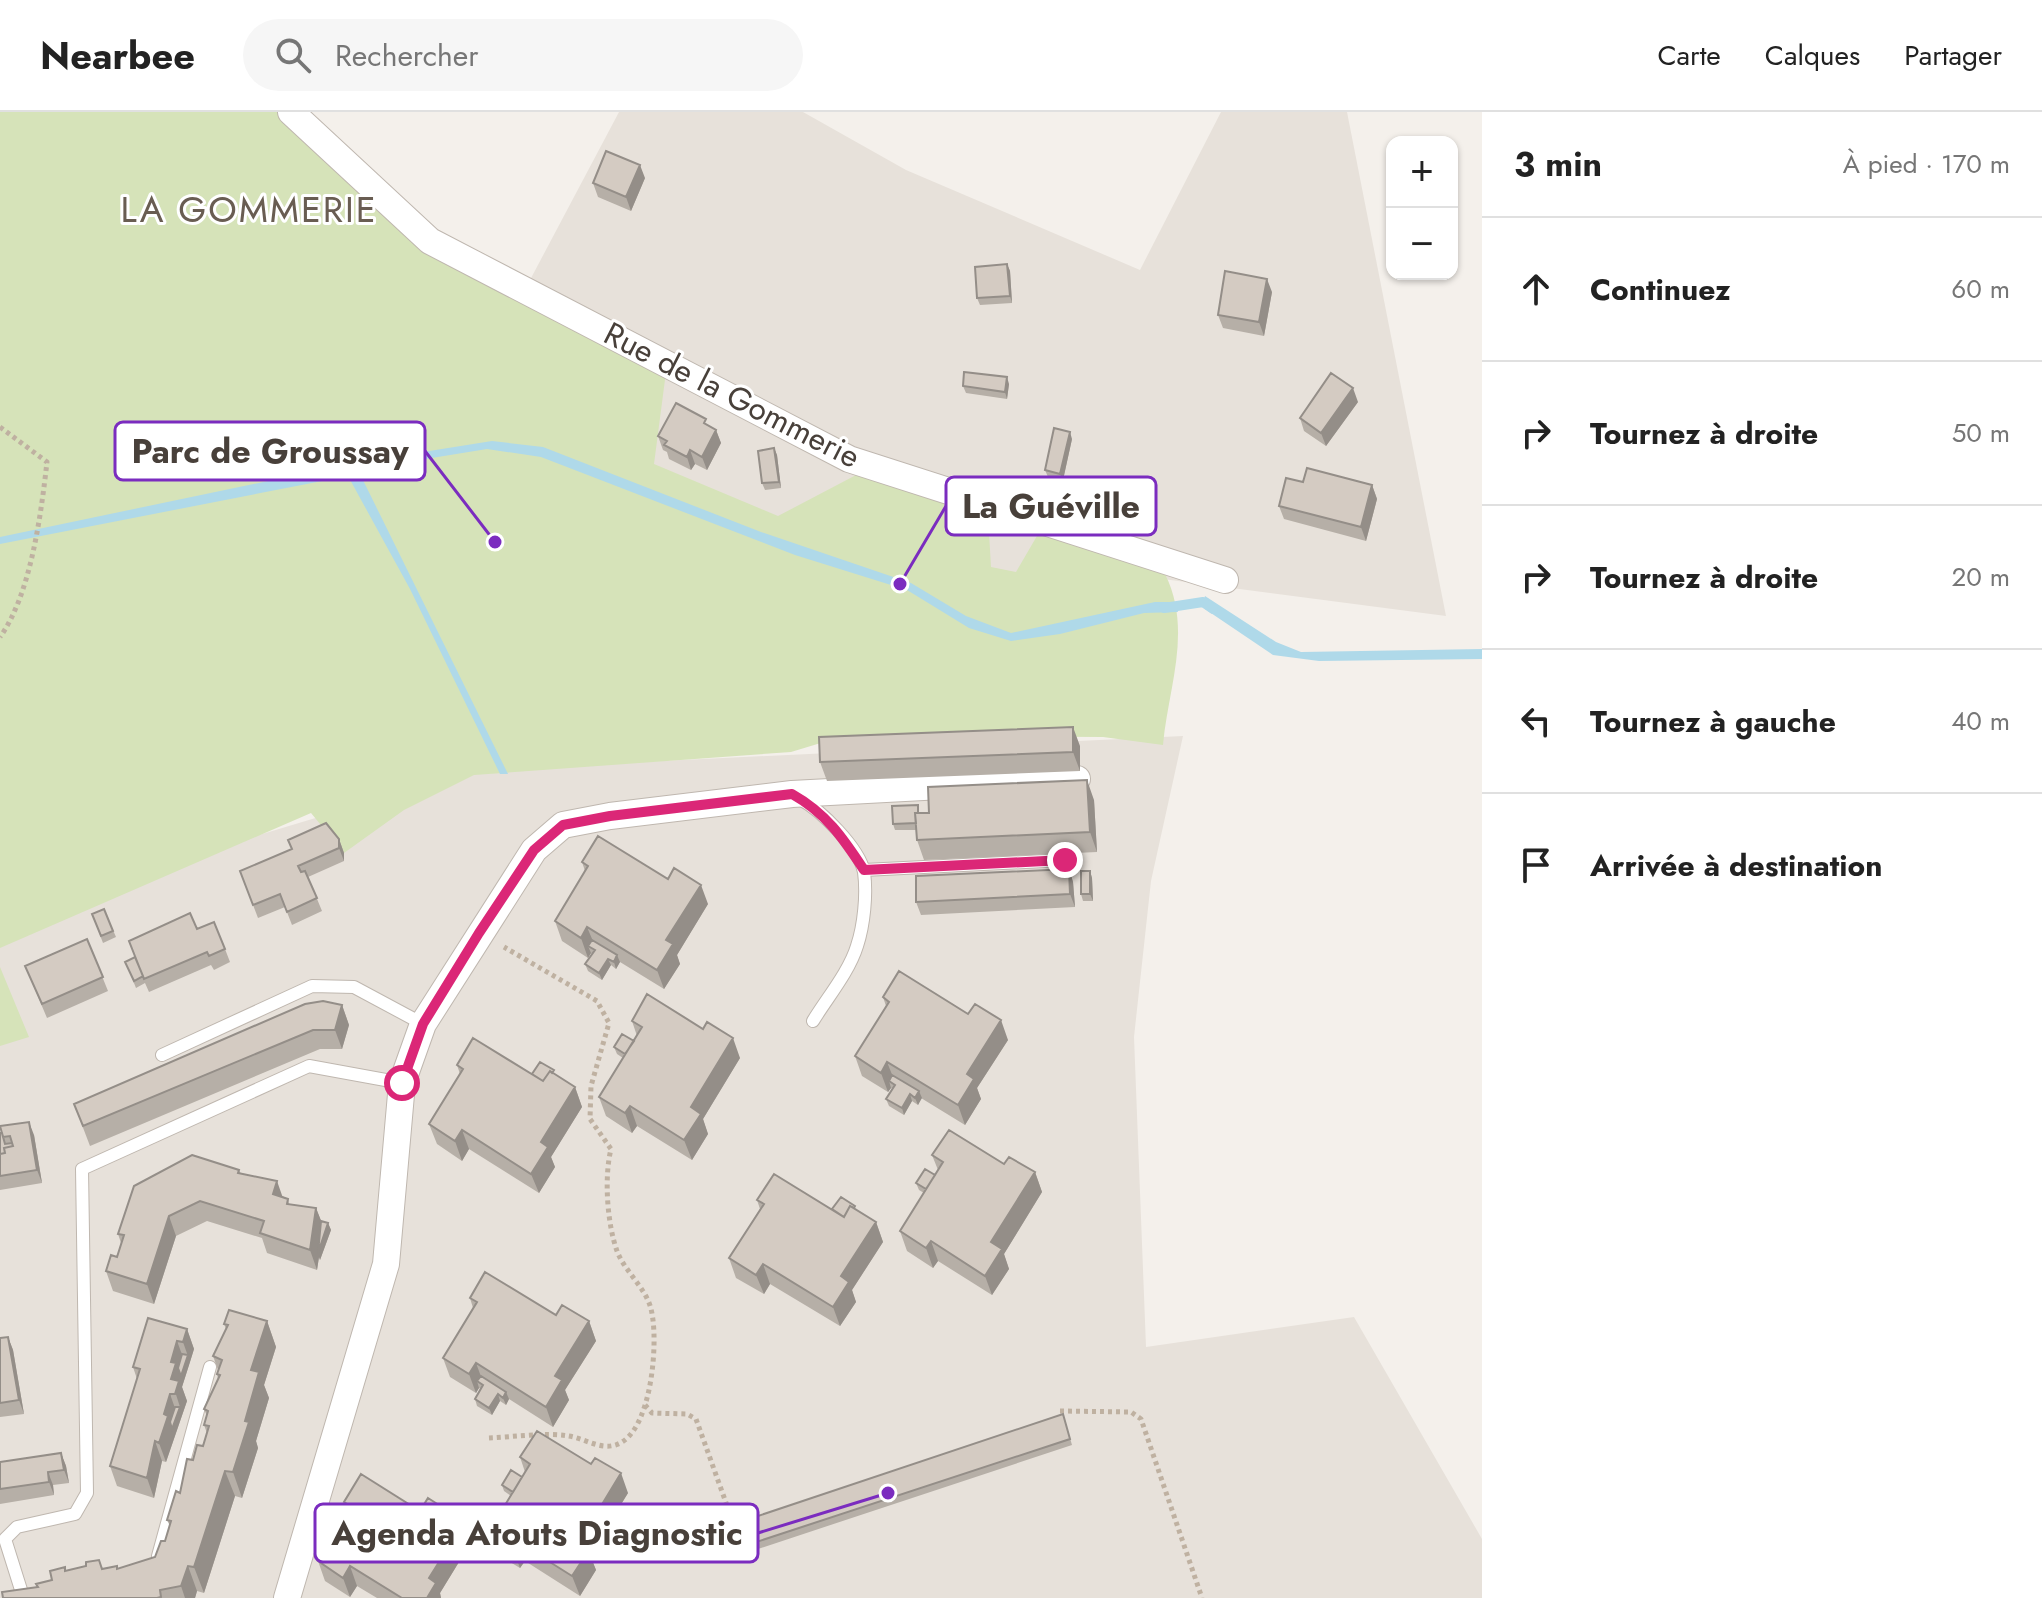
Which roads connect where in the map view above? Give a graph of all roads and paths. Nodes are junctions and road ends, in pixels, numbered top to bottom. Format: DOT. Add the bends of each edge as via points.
graph roads {
  1 [pos="291,112"];
  2 [pos="0,427"];
  3 [pos="1225,580"];
  4 [pos="0,637"];
  5 [pos="1077,779"];
  6 [pos="792,794"];
  7 [pos="1065,860"];
  8 [pos="864,870"];
  9 [pos="479,933"];
  10 [pos="813,1021"];
  11 [pos="423,1024"];
  12 [pos="162,1055"];
  13 [pos="402,1083"];
  14 [pos="210,1367"];
  15 [pos="645,1405"];
  16 [pos="1060,1411"];
  17 [pos="489,1438"];
  18 [pos="734,1525"];
  19 [pos="154,1570"];
  20 [pos="37,1591"];
  21 [pos="287,1598"];
  22 [pos="1202,1598"];
  1 -- 3 [label="street, Rue de la Gommerie" via="430,241 849,459"];
  2 -- 4 [label="path" via="47,462 31,556 11,621"];
  5 -- 6 [label="street"];
  6 -- 8 [label="lane" via="814,806 837,829"];
  6 -- 9 [label="street" via="563,825 534,850"];
  7 -- 8 [label="lane"];
  8 -- 10 [label="lane" via="857,947"];
  9 -- 11 [label="street"];
  9 -- 15 [label="path" via="597,1001 609,1023 591,1086 590,1119 611,1149 604,1174 617,1251 651,1307 655,1354"];
  11 -- 12 [label="lane" via="354,987 312,986"];
  11 -- 13 [label="street"];
  13 -- 20 [label="lane" via="309,1066 82,1169 87,1493 75,1514 17,1527 5,1539 16,1594"];
  13 -- 21 [label="street" via="386,1264"];
  14 -- 19 [label="lane"];
  15 -- 17 [label="path" via="635,1429 621,1443 598,1446 569,1436"];
  15 -- 18 [label="path" via="652,1413 696,1419"];
  16 -- 22 [label="path" via="1131,1412 1141,1419"];
}
